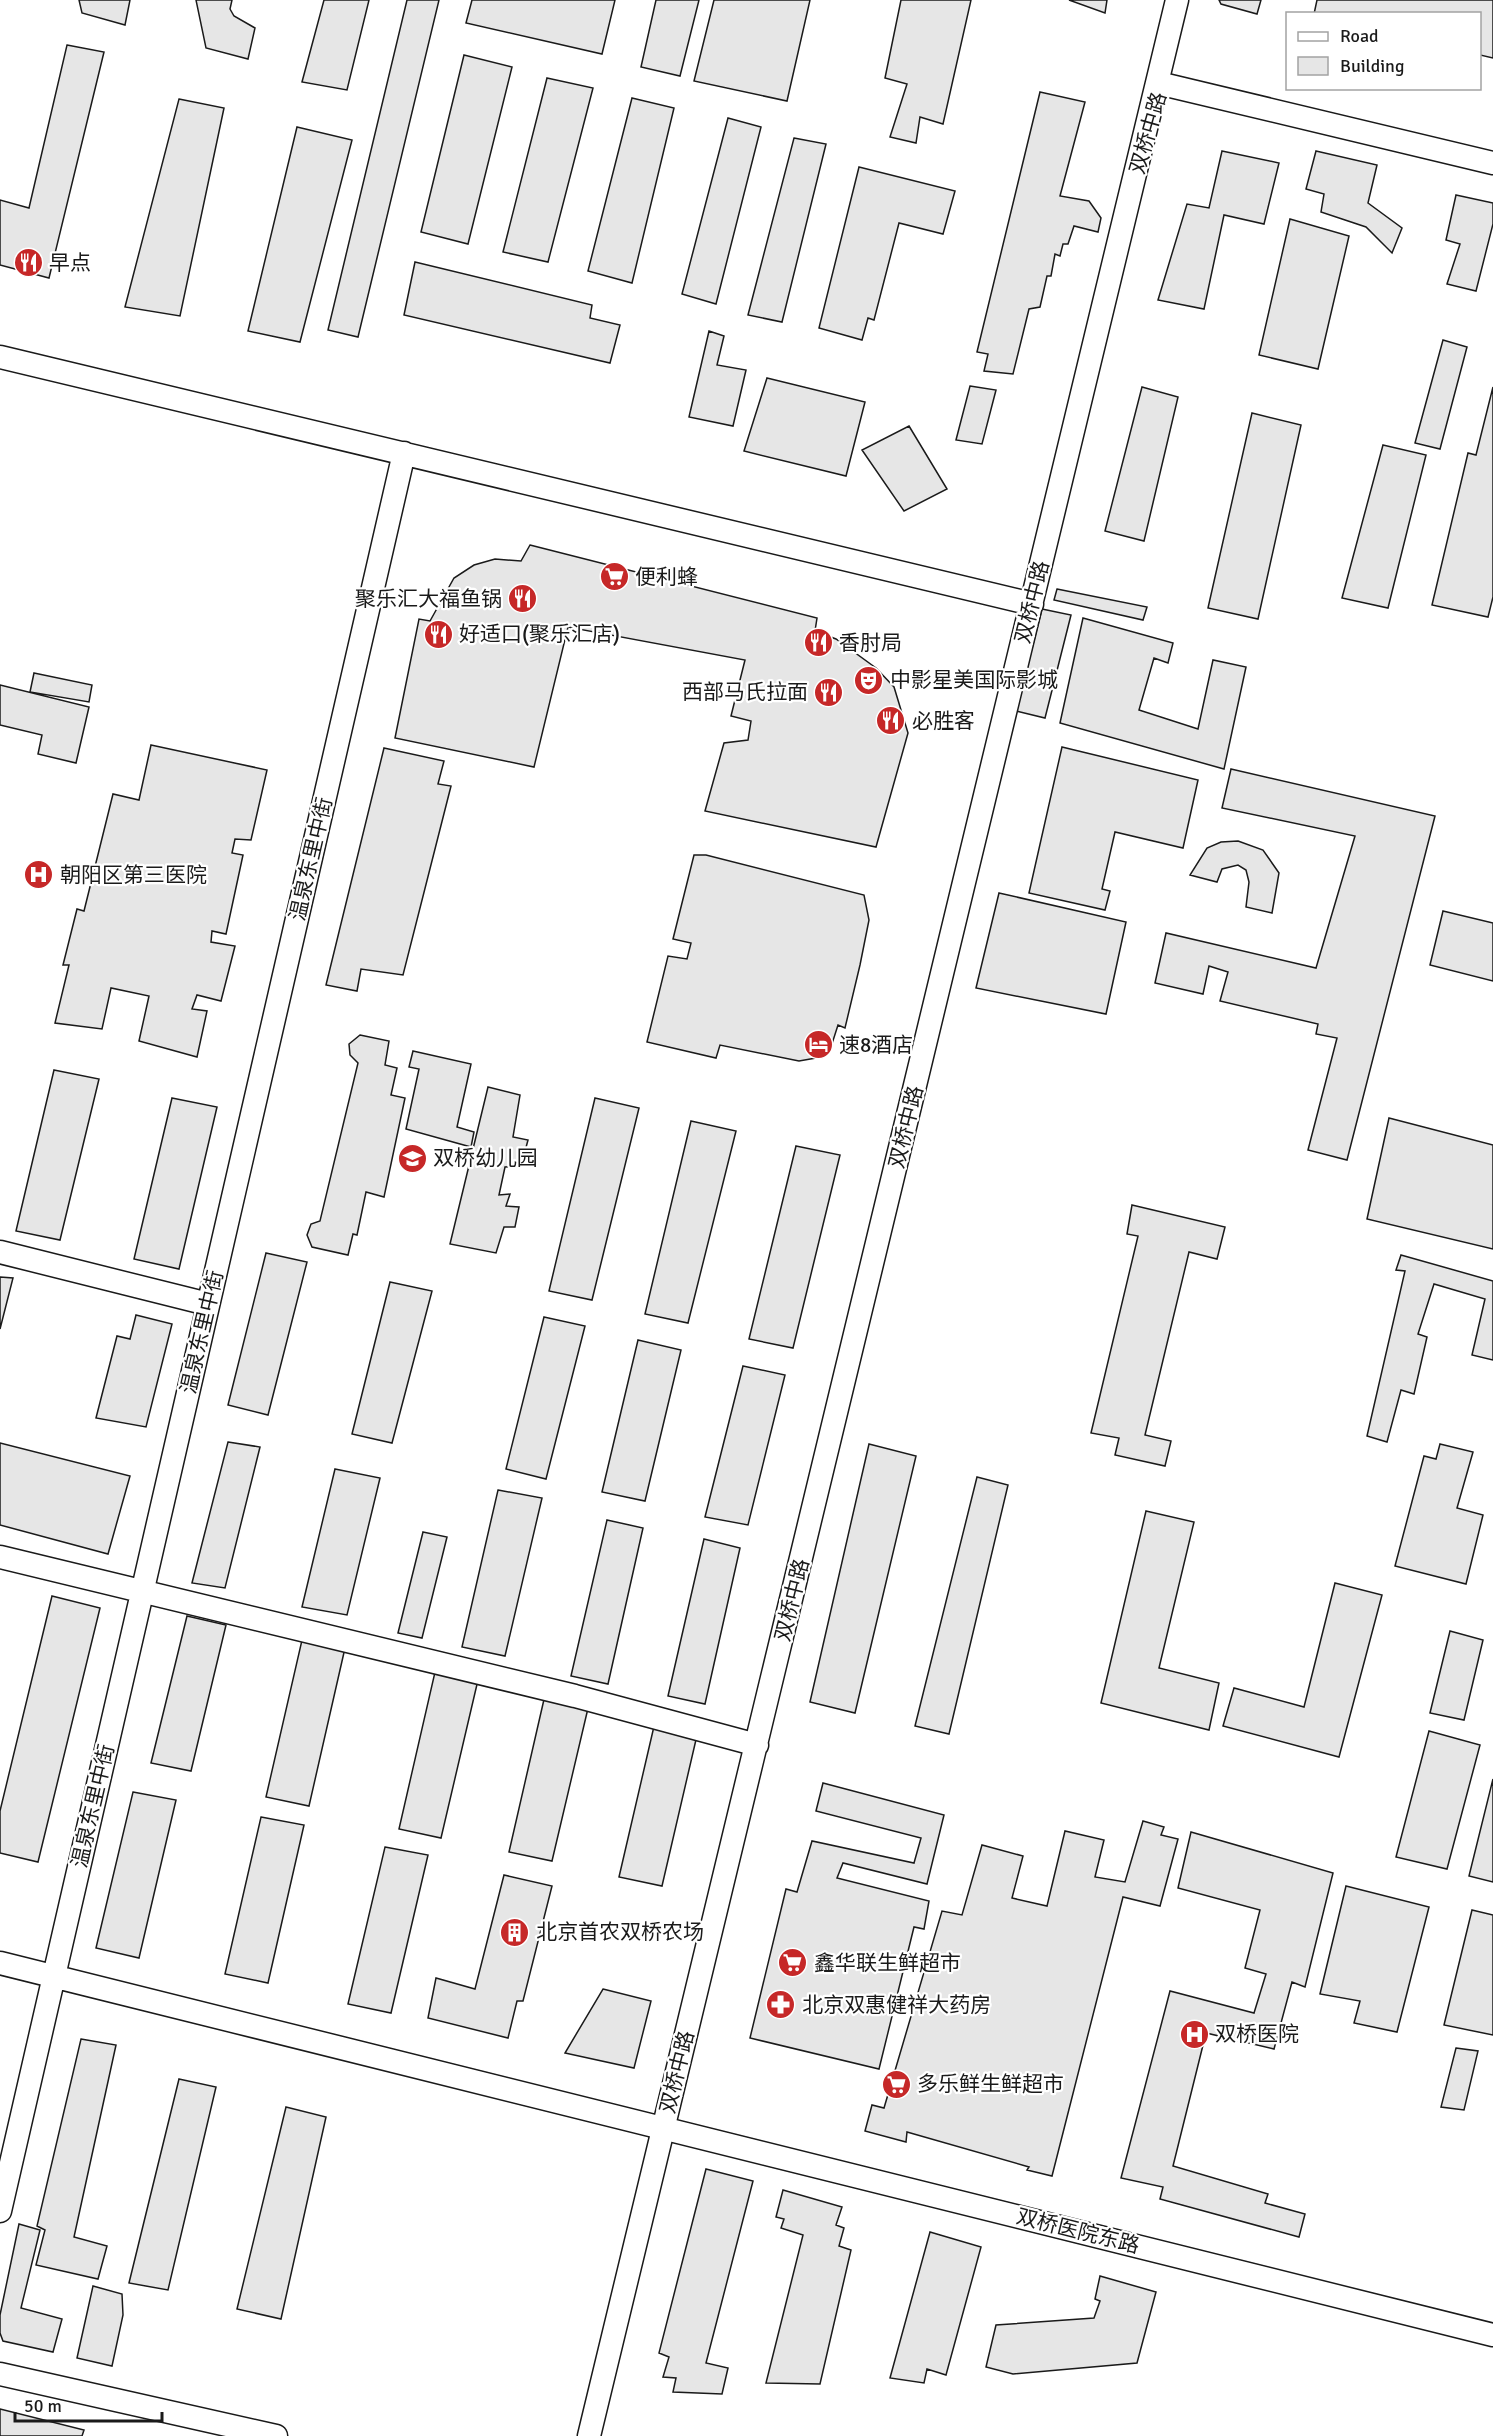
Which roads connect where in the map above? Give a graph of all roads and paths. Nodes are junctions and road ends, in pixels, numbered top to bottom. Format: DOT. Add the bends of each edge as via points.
graph roads {
  1 [pos="1177,0"];
  2 [pos="1158,83"];
  3 [pos="1493,163"];
  4 [pos="0,357"];
  5 [pos="404,453"];
  6 [pos="1032,604"];
  7 [pos="0,1252"];
  8 [pos="208,1304"];
  9 [pos="0,1557"];
  10 [pos="142,1592"];
  11 [pos="757,1745"];
  12 [pos="0,1963"];
  13 [pos="54,1977"];
  14 [pos="663,2127"];
  15 [pos="0,2211"];
  16 [pos="1493,2335"];
  17 [pos="0,2374"];
  18 [pos="276,2436"];
  19 [pos="589,2436"];
  1 -- 2 [label="street"];
  2 -- 3 [label="street, 双桥中路"];
  2 -- 6 [label="street, 双桥中路"];
  4 -- 5 [label="street"];
  5 -- 6 [label="street"];
  5 -- 8 [label="street, 温泉东里中街"];
  6 -- 11 [label="street, 双桥中路"];
  7 -- 8 [label="street"];
  8 -- 10 [label="street, 温泉东里中街"];
  9 -- 10 [label="street"];
  10 -- 11 [label="street" via="575,1696"];
  10 -- 13 [label="street, 温泉东里中街"];
  11 -- 14 [label="street, 双桥中路"];
  12 -- 13 [label="street, 双桥医院东路"];
  13 -- 14 [label="street, 双桥医院东路"];
  13 -- 15 [label="street, 温泉东里中街"];
  14 -- 16 [label="street, 双桥医院东路"];
  14 -- 19 [label="street, 双桥中路"];
  17 -- 18 [label="street"];
}
